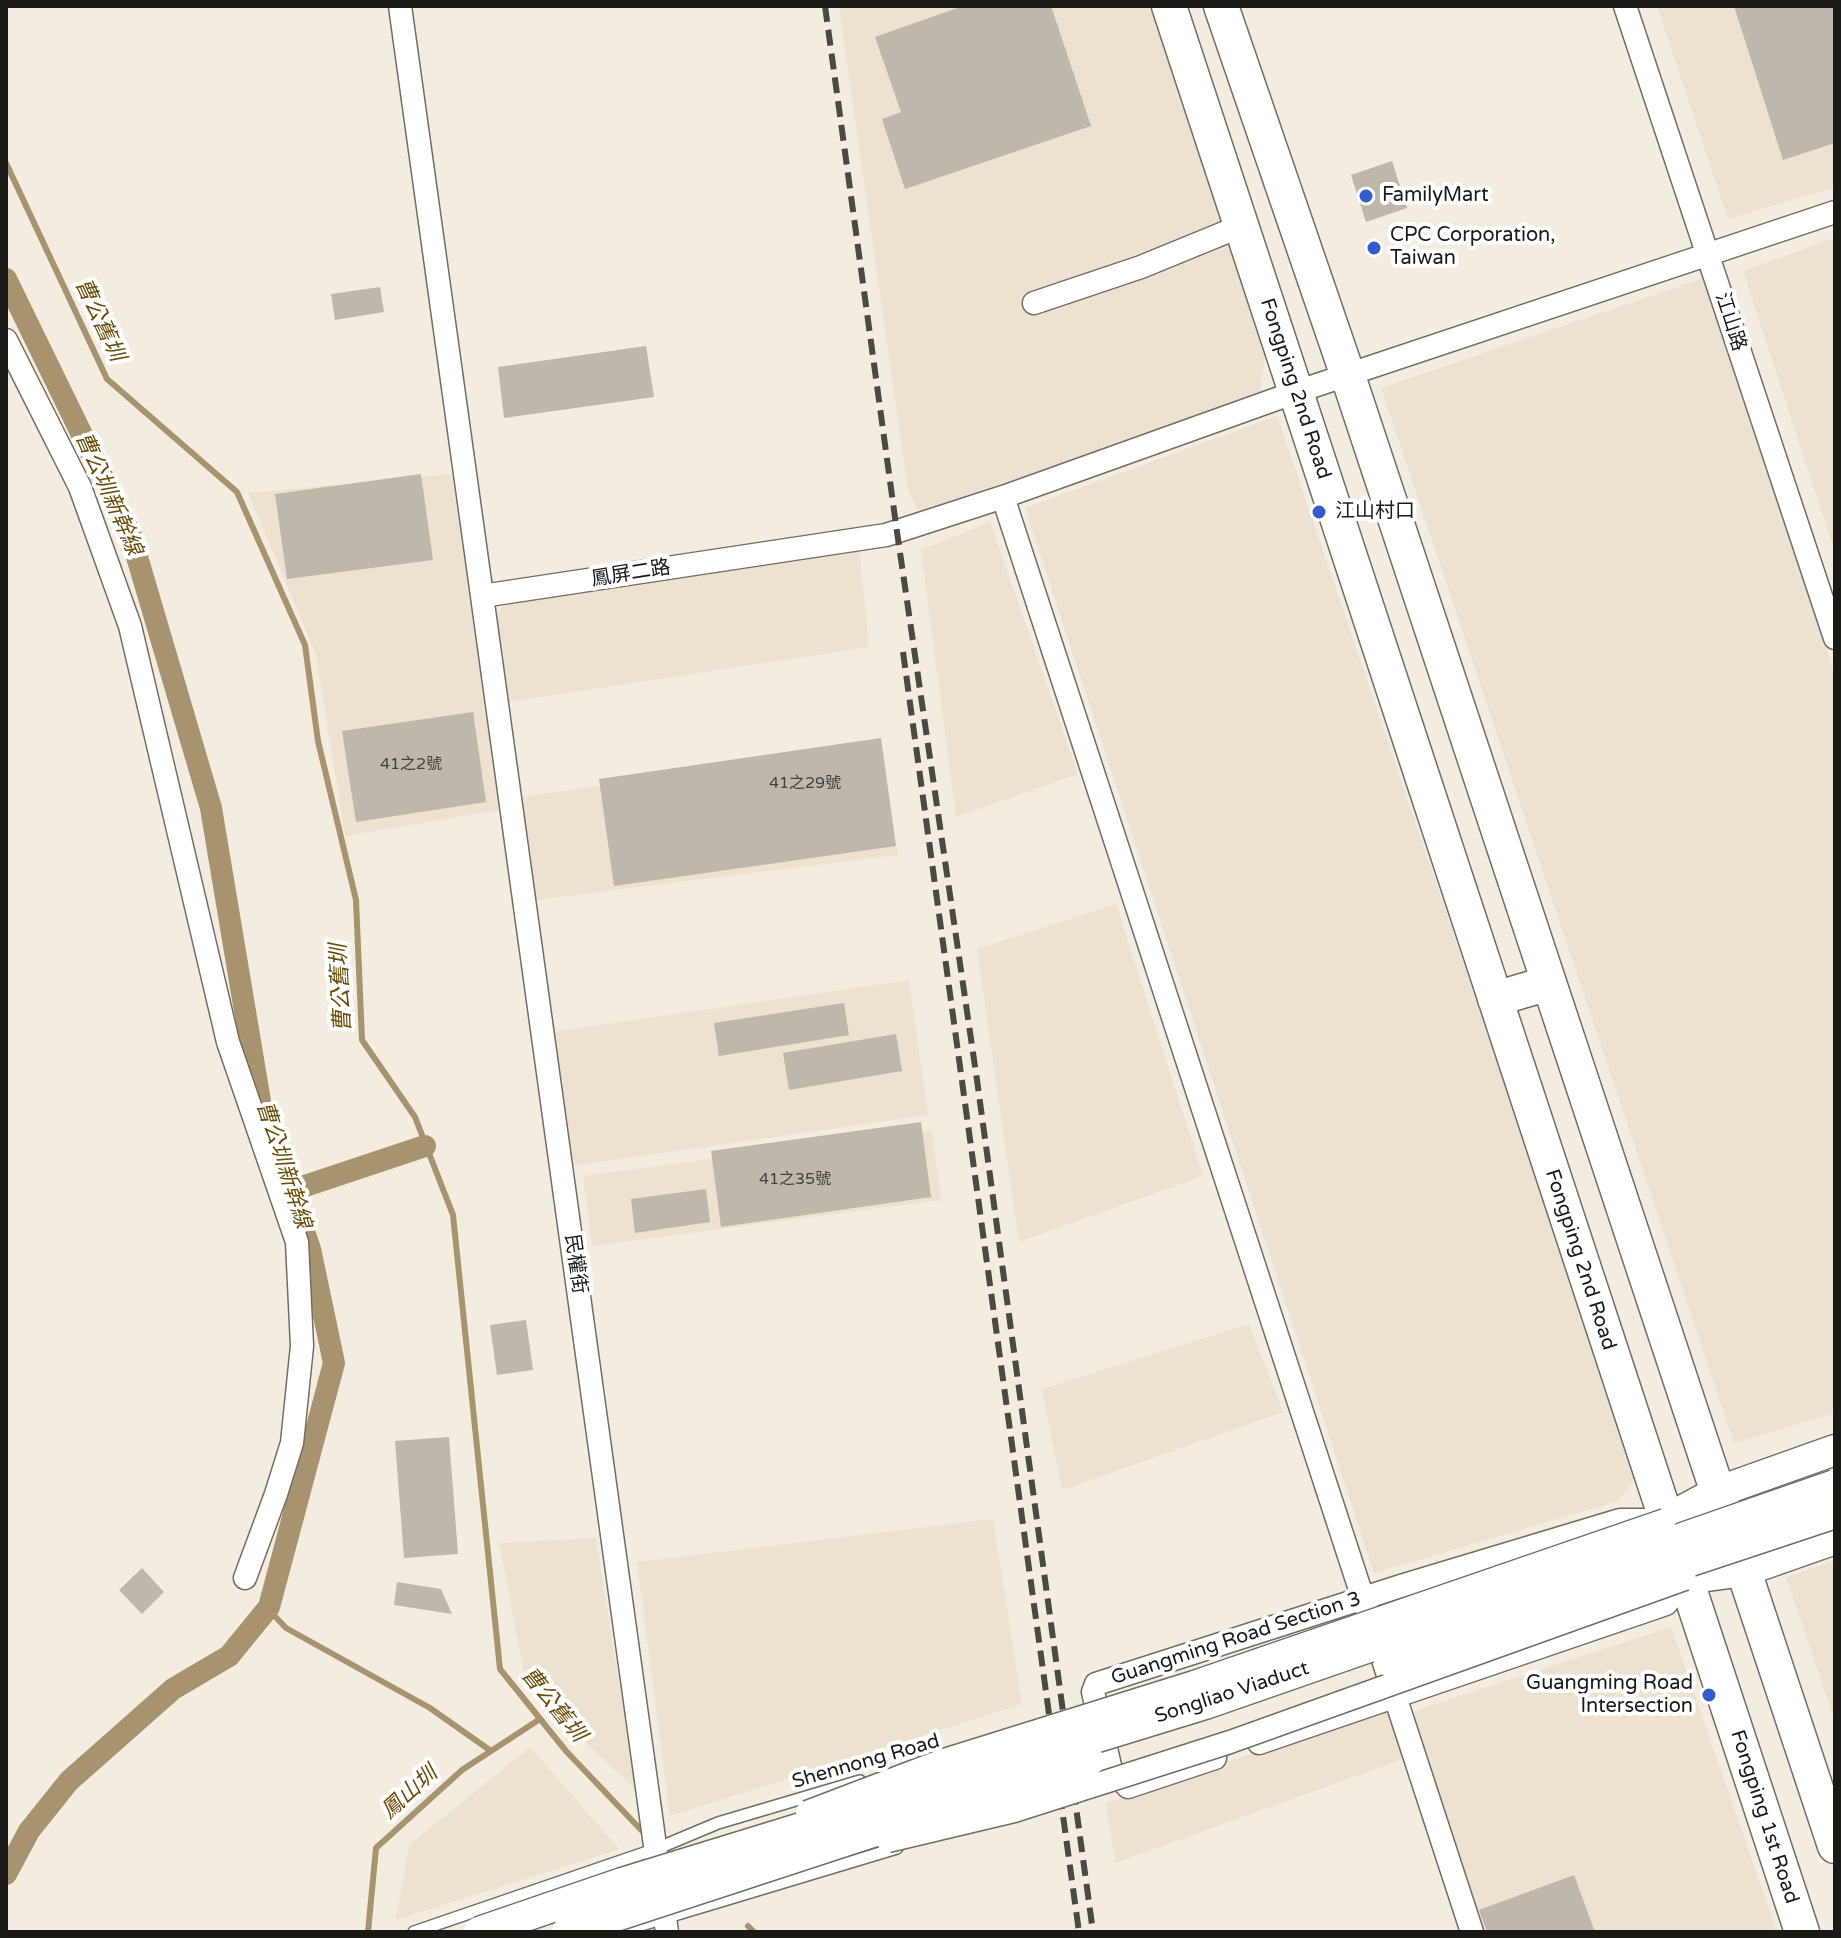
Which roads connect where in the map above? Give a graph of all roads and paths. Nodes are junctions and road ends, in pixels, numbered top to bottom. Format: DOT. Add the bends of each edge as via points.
graph roads {
  1 [pos="400,6"];
  2 [pos="1169,6"];
  3 [pos="1221,6"];
  4 [pos="1625,6"];
  5 [pos="1835,212"];
  6 [pos="1241,226"];
  7 [pos="1707,254"];
  8 [pos="1034,303"];
  9 [pos="6,340"];
  10 [pos="1348,376"];
  11 [pos="1296,392"];
  12 [pos="1003,497"];
  13 [pos="482,596"];
  14 [pos="1835,638"];
  15 [pos="1549,983"];
  16 [pos="1495,999"];
  17 [pos="1835,1450"];
  18 [pos="1835,1485"];
  19 [pos="1717,1492"];
  20 [pos="1835,1513"];
  21 [pos="1665,1520"];
  22 [pos="1835,1539"];
  23 [pos="1744,1571"];
  24 [pos="245,1578"];
  25 [pos="1685,1579"];
  26 [pos="1363,1598"];
  27 [pos="1395,1697"];
  28 [pos="1835,1846"];
  29 [pos="656,1849"];
  30 [pos="623,1909"];
  31 [pos="666,1924"];
  32 [pos="414,1932"];
  33 [pos="479,1932"];
  34 [pos="567,1932"];
  35 [pos="1472,1932"];
  36 [pos="1802,1932"];
  1 -- 13 [label="street"];
  2 -- 6 [label="main road, Fongping 2nd Road"];
  3 -- 10 [label="main road"];
  4 -- 7 [label="street, 江山路"];
  5 -- 7 [label="street, 鳳屏二路"];
  6 -- 8 [label="street"];
  6 -- 11 [label="main road, Fongping 2nd Road"];
  7 -- 10 [label="street, 鳳屏二路"];
  7 -- 14 [label="street, 江山路"];
  9 -- 24 [label="street" via="80,487 130,626 228,1042 297,1242 302,1346 292,1443"];
  10 -- 11 [label="street, 鳳屏二路"];
  10 -- 15 [label="main road"];
  11 -- 12 [label="street, 鳳屏二路"];
  11 -- 16 [label="main road, Fongping 2nd Road"];
  12 -- 13 [label="street, 鳳屏二路" via="886,535"];
  12 -- 26 [label="street"];
  13 -- 29 [label="street, 民權街"];
  15 -- 16 [label="main road"];
  15 -- 19 [label="main road"];
  16 -- 21 [label="main road, Fongping 2nd Road"];
  17 -- 19 [label="street, Guangming Road Section 3"];
  18 -- 30 [label="street, Songliao Viaduct, bridge"];
  19 -- 21 [label="street, Guangming Road Section 3"];
  19 -- 23 [label="main road"];
  20 -- 30 [label="street, Songliao Viaduct, bridge" via="1228,1716"];
  21 -- 25 [label="main road, Fongping 1st Road"];
  21 -- 26 [label="street, Guangming Road Section 3" via="1620,1520"];
  21 -- 30 [label="street, Songliao Viaduct, bridge" via="1194,1682 941,1761"];
  22 -- 23 [label="street"];
  23 -- 25 [label="street"];
  23 -- 28 [label="main road"];
  25 -- 27 [label="street, Guangming Road Section 3" via="1666,1604"];
  25 -- 30 [label="street, Songliao Viaduct, bridge" via="1230,1742 1014,1811"];
  25 -- 36 [label="main road, Fongping 1st Road"];
  26 -- 27 [label="street"];
  26 -- 27 [label="street, Guangming Road Section 3" via="1096,1684 1093,1692 1111,1770 1128,1787"];
  27 -- 35 [label="street"];
  29 -- 31 [label="street, 民權街"];
  29 -- 31 [label="lane, Shennong Road" via="718,1823 950,1755 970,1766 973,1814 960,1829"];
  29 -- 32 [label="lane, Shennong Road"];
  30 -- 31 [label="lane, Shennong Road"];
  30 -- 33 [label="street, Songliao Viaduct, bridge"];
  30 -- 34 [label="street, Songliao Viaduct, bridge"];
}
